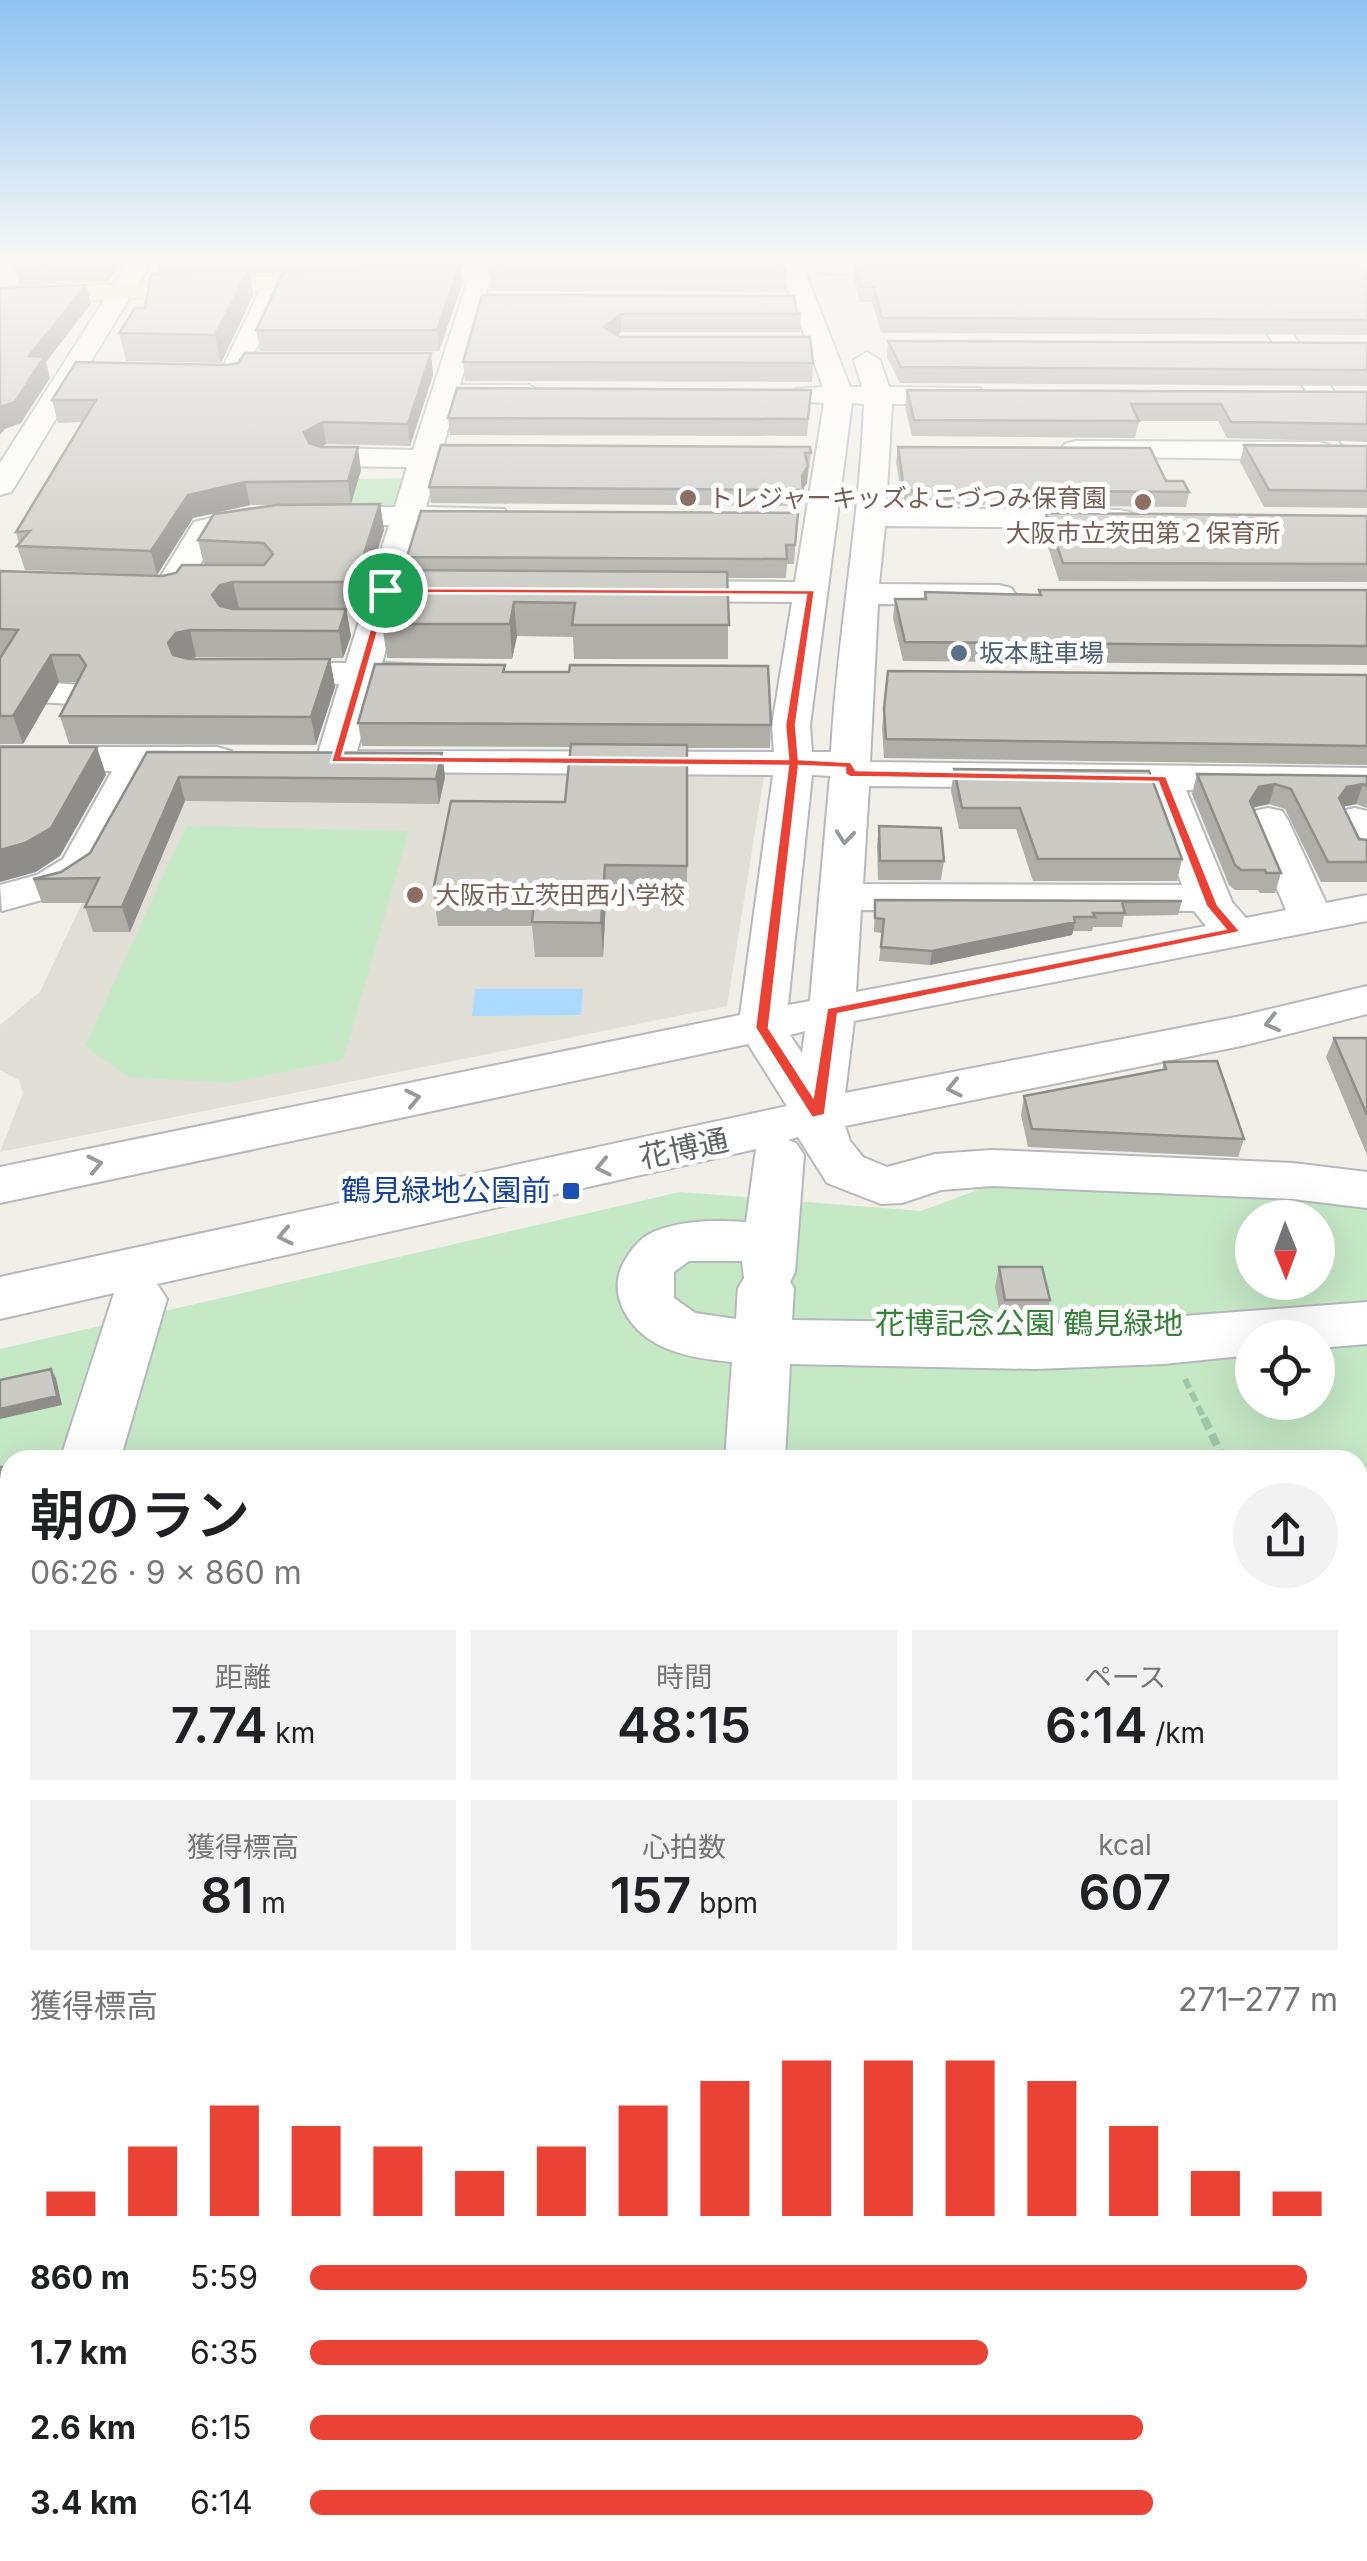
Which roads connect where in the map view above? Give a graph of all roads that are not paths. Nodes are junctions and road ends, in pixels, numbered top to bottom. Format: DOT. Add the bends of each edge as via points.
graph roads {
  1 [pos="78,381"];
  2 [pos="450,381"];
  3 [pos="469,381"];
  4 [pos="800,381"];
  5 [pos="840,381"];
  6 [pos="866,381"];
  7 [pos="866,381"];
  8 [pos="1317,381"];
  9 [pos="563,394"];
  10 [pos="780,395"];
  11 [pos="878,396"];
  12 [pos="1014,396"];
  13 [pos="1288,396"];
  14 [pos="1328,396"];
  15 [pos="1367,397"];
  16 [pos="464,449"];
  17 [pos="794,450"];
  18 [pos="832,450"];
  19 [pos="1059,450"];
  20 [pos="426,453"];
  21 [pos="1364,455"];
  22 [pos="326,458"];
  23 [pos="889,476"];
  24 [pos="1091,481"];
  25 [pos="0,486"];
  26 [pos="407,515"];
  27 [pos="526,516"];
  28 [pos="1042,518"];
  29 [pos="1088,519"];
  30 [pos="1148,520"];
  31 [pos="808,530"];
  32 [pos="196,546"];
  33 [pos="278,546"];
  34 [pos="1054,554"];
  35 [pos="868,556"];
  36 [pos="0,583"];
  37 [pos="349,588"];
  38 [pos="424,590"];
  39 [pos="618,591"];
  40 [pos="812,592"];
  41 [pos="864,594"];
  42 [pos="1040,595"];
  43 [pos="382,600"];
  44 [pos="337,622"];
  45 [pos="214,672"];
  46 [pos="360,674"];
  47 [pos="480,674"];
  48 [pos="759,674"];
  49 [pos="799,674"];
  50 [pos="70,694"];
  51 [pos="861,721"];
  52 [pos="780,737"];
  53 [pos="1137,737"];
  54 [pos="921,744"];
  55 [pos="138,759"];
  56 [pos="250,759"];
  57 [pos="14,765"];
  58 [pos="1158,779"];
  59 [pos="1367,780"];
  60 [pos="1268,820"];
  61 [pos="840,897"];
  62 [pos="2,898"];
  63 [pos="1367,908"];
  64 [pos="1222,915"];
  65 [pos="1310,916"];
  66 [pos="1358,1010"];
  67 [pos="832,1011"];
  68 [pos="762,1028"];
  69 [pos="817,1115"];
  70 [pos="778,1154"];
  71 [pos="0,1184"];
  72 [pos="1367,1190"];
  73 [pos="767,1286"];
  74 [pos="0,1298"];
  75 [pos="139,1299"];
  76 [pos="1367,1323"];
  77 [pos="93,1450"];
  78 [pos="756,1450"];
  1 -- 25 [label="street"];
  2 -- 20 [label="street"];
  3 -- 9 [label="street"];
  4 -- 10 [label="street"];
  5 -- 18 [label="street"];
  6 -- 11 [label="street"];
  7 -- 11 [label="street"];
  8 -- 14 [label="street"];
  11 -- 12 [label="street"];
  11 -- 23 [label="street"];
  13 -- 14 [label="street"];
  14 -- 15 [label="street"];
  14 -- 21 [label="street"];
  16 -- 20 [label="street"];
  17 -- 18 [label="street"];
  18 -- 31 [label="street"];
  19 -- 21 [label="street"];
  19 -- 24 [label="street"];
  19 -- 29 [label="street"];
  20 -- 22 [label="street"];
  20 -- 26 [label="street"];
  23 -- 28 [label="street"];
  23 -- 35 [label="street"];
  26 -- 27 [label="street"];
  26 -- 32 [label="street" via="250,518 206,529"];
  26 -- 43 [label="street"];
  28 -- 29 [label="street"];
  28 -- 34 [label="street"];
  29 -- 30 [label="street"];
  31 -- 35 [label="street"];
  31 -- 40 [label="street"];
  32 -- 33 [label="street"];
  32 -- 36 [label="street" via="192,578 169,589"];
  35 -- 41 [label="street"];
  37 -- 43 [label="street"];
  38 -- 43 [label="street"];
  39 -- 40 [label="street"];
  40 -- 49 [label="street"];
  41 -- 42 [label="street"];
  41 -- 51 [label="street"];
  43 -- 44 [label="street"];
  43 -- 46 [label="street"];
  45 -- 46 [label="street"];
  46 -- 47 [label="street"];
  46 -- 52 [label="street" via="321,760 466,744"];
  48 -- 49 [label="street"];
  49 -- 52 [label="street"];
  50 -- 57 [label="street"];
  51 -- 52 [label="street"];
  51 -- 54 [label="street"];
  51 -- 58 [label="street"];
  51 -- 61 [label="street, one-way"];
  52 -- 68 [label="street"];
  53 -- 58 [label="street"];
  55 -- 56 [label="street"];
  55 -- 57 [label="street"];
  55 -- 62 [label="street" via="80,867 52,884"];
  58 -- 59 [label="street"];
  58 -- 64 [label="street"];
  60 -- 65 [label="street"];
  61 -- 64 [label="street"];
  61 -- 67 [label="street"];
  63 -- 65 [label="street"];
  64 -- 65 [label="street"];
  64 -- 67 [label="street"];
  66 -- 69 [label="street, 花博通, one-way"];
  67 -- 68 [label="street"];
  67 -- 69 [label="street"];
  68 -- 69 [label="street"];
  71 -- 68 [label="street, one-way"];
  69 -- 72 [label="street" via="826,1146 845,1170 882,1186 935,1172 992,1168"];
  69 -- 74 [label="street, 花博通, one-way"];
  70 -- 73 [label="street"];
  73 -- 76 [label="street" via="1014,1350"];
  73 -- 78 [label="street"];
  75 -- 77 [label="street"];
}
